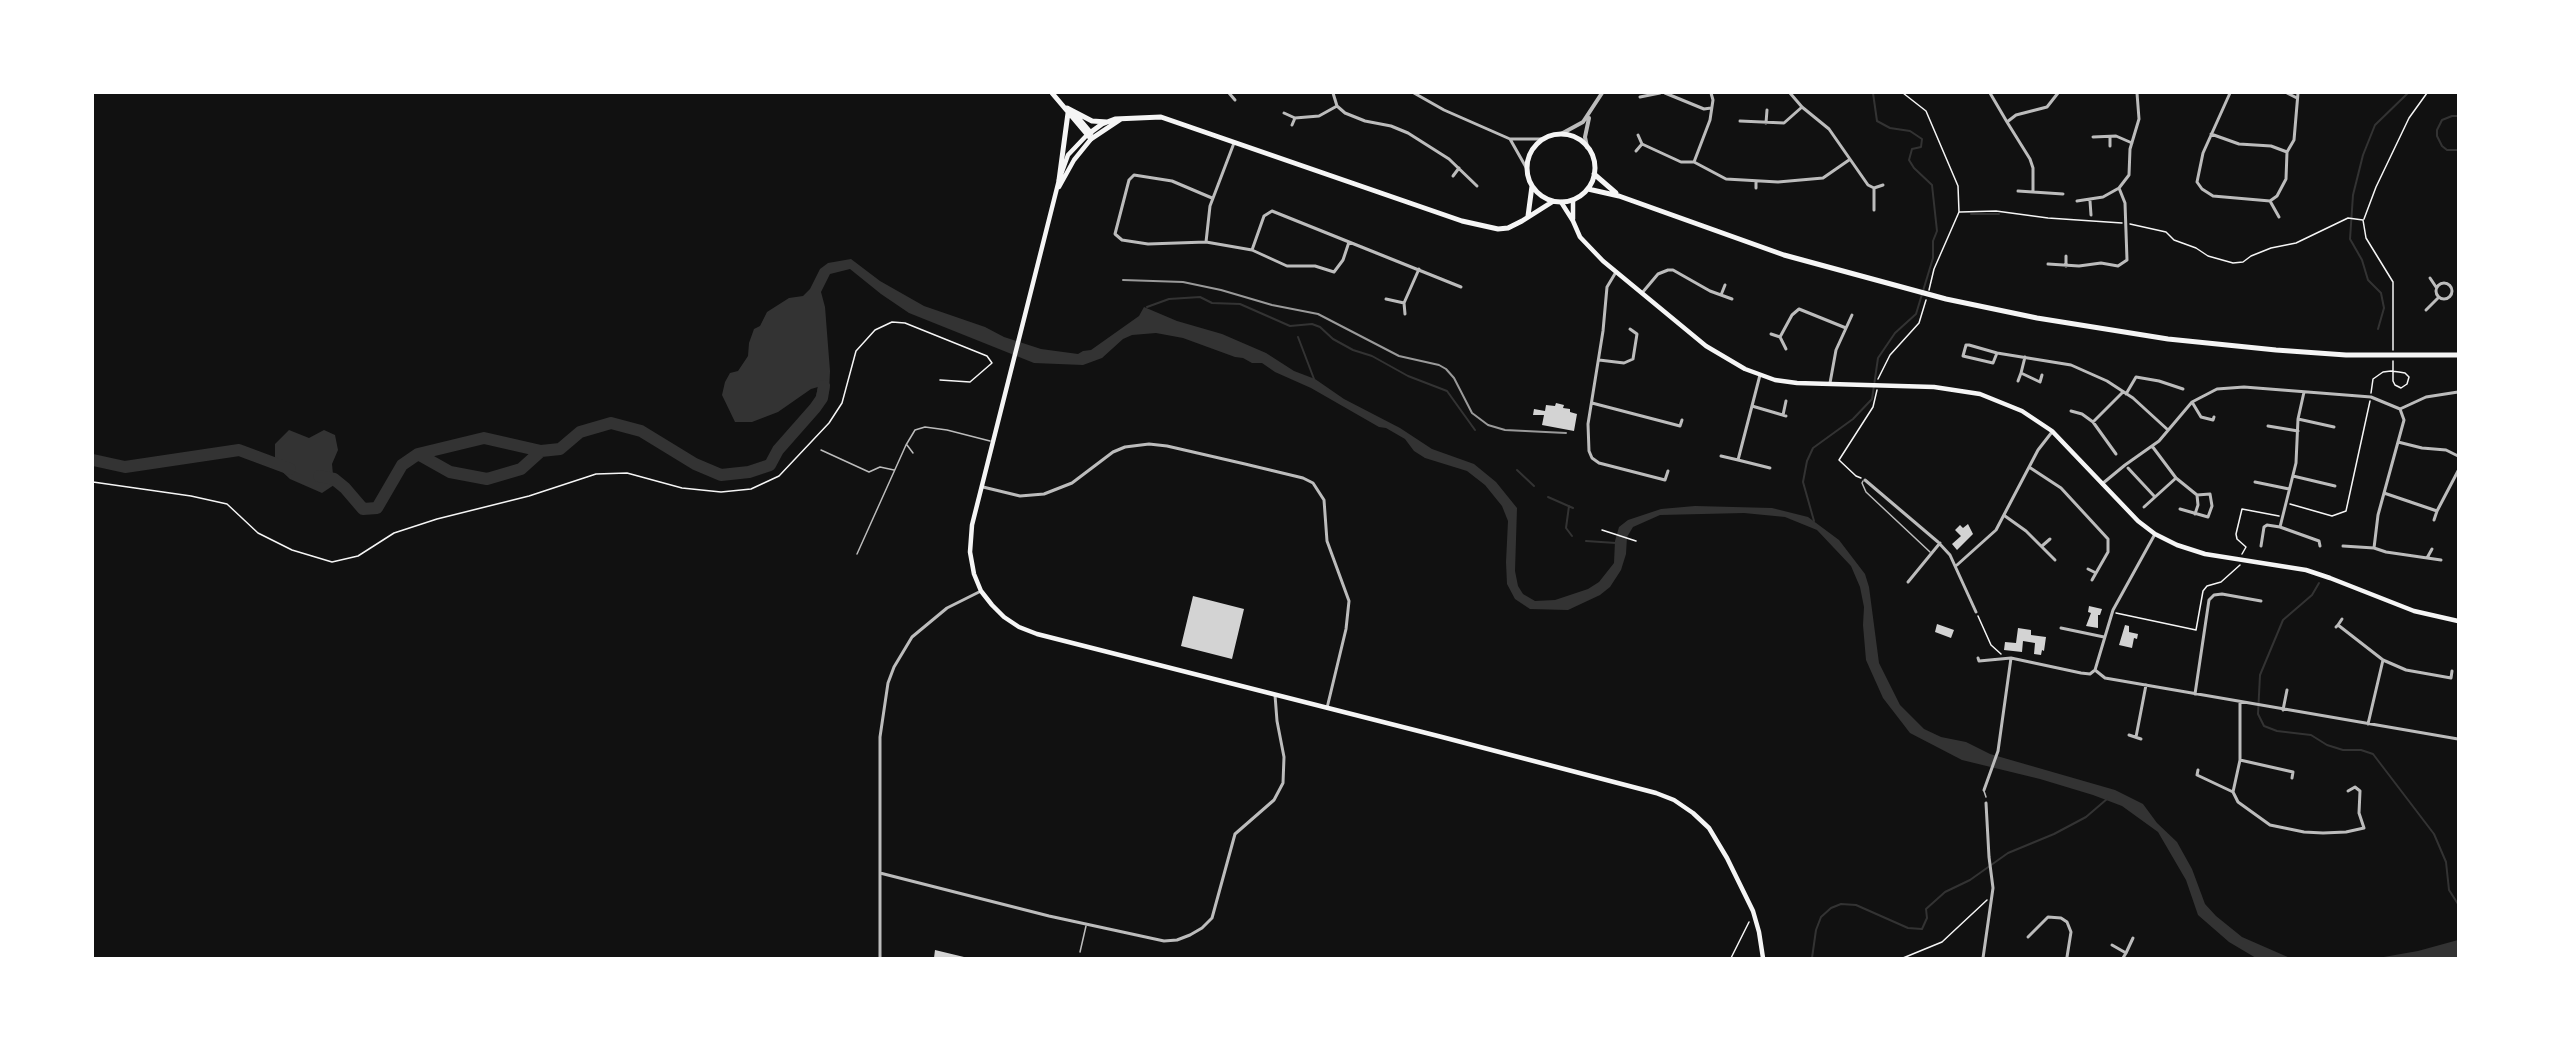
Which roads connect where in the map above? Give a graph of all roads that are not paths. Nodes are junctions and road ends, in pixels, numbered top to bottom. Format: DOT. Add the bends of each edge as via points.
graph roads {
  1 [pos="1052,93"];
  2 [pos="1229,93"];
  3 [pos="1333,93"];
  4 [pos="1414,93"];
  5 [pos="1602,93"];
  6 [pos="1653,93"];
  7 [pos="1660,93"];
  8 [pos="1665,93"];
  9 [pos="1711,93"];
  10 [pos="1790,93"];
  11 [pos="1990,93"];
  12 [pos="2058,93"];
  13 [pos="2137,93"];
  14 [pos="2229,93"];
  15 [pos="2287,93"];
  16 [pos="2298,93"];
  17 [pos="1640,97"];
  18 [pos="2297,98"];
  19 [pos="1235,100"];
  20 [pos="1337,106"];
  21 [pos="1802,107"];
  22 [pos="1712,108"];
  23 [pos="1068,110"];
  24 [pos="1767,110"];
  25 [pos="1284,113"];
  26 [pos="1590,114"];
  27 [pos="1295,118"];
  28 [pos="1121,119"];
  29 [pos="1740,121"];
  30 [pos="1108,122"];
  31 [pos="2007,122"];
  32 [pos="1766,123"];
  33 [pos="1292,125"];
  34 [pos="2211,134"];
  35 [pos="1561,135"];
  36 [pos="1638,135"];
  37 [pos="1091,136"];
  38 [pos="2093,137"];
  39 [pos="2110,137"];
  40 [pos="1510,139"];
  41 [pos="1544,139"];
  42 [pos="1235,142"];
  43 [pos="2132,143"];
  44 [pos="1642,144"];
  45 [pos="2110,146"];
  46 [pos="1587,147"];
  47 [pos="1636,151"];
  48 [pos="2287,152"];
  49 [pos="1849,160"];
  50 [pos="1694,162"];
  51 [pos="1459,168"];
  52 [pos="1527,169"];
  53 [pos="1594,174"];
  54 [pos="1453,176"];
  55 [pos="1059,180"];
  56 [pos="1756,182"];
  57 [pos="1883,185"];
  58 [pos="1477,186"];
  59 [pos="1532,186"];
  60 [pos="1059,187"];
  61 [pos="1756,188"];
  62 [pos="1874,188"];
  63 [pos="2119,188"];
  64 [pos="1588,189"];
  65 [pos="2018,191"];
  66 [pos="2033,192"];
  67 [pos="2063,194"];
  68 [pos="1619,196"];
  69 [pos="1212,198"];
  70 [pos="1573,200"];
  71 [pos="2077,201"];
  72 [pos="2090,201"];
  73 [pos="2270,201"];
  74 [pos="1552,202"];
  75 [pos="1561,202"];
  76 [pos="1874,210"];
  77 [pos="2091,215"];
  78 [pos="1528,216"];
  79 [pos="2279,217"];
  80 [pos="1573,221"];
  81 [pos="1206,242"];
  82 [pos="1349,242"];
  83 [pos="1252,250"];
  84 [pos="2066,256"];
  85 [pos="2048,264"];
  86 [pos="2066,266"];
  87 [pos="1419,269"];
  88 [pos="1616,272"];
  89 [pos="2430,278"];
  90 [pos="1725,285"];
  91 [pos="1461,287"];
  92 [pos="2436,287"];
  93 [pos="1642,293"];
  94 [pos="2452,293"];
  95 [pos="1721,295"];
  96 [pos="2458,295"];
  97 [pos="2438,298"];
  98 [pos="1386,299"];
  99 [pos="1732,299"];
  100 [pos="1404,303"];
  101 [pos="2426,310"];
  102 [pos="1406,314"];
  103 [pos="1852,315"];
  104 [pos="1846,328"];
  105 [pos="1630,329"];
  106 [pos="1771,333"];
  107 [pos="1780,337"];
  108 [pos="1786,349"];
  109 [pos="1997,353"];
  110 [pos="2458,355"];
  111 [pos="2025,357"];
  112 [pos="1599,360"];
  113 [pos="2021,374"];
  114 [pos="1760,375"];
  115 [pos="2042,375"];
  116 [pos="2018,381"];
  117 [pos="1830,385"];
  118 [pos="2183,388"];
  119 [pos="2304,392"];
  120 [pos="2458,392"];
  121 [pos="2125,393"];
  122 [pos="1786,401"];
  123 [pos="2192,402"];
  124 [pos="1592,403"];
  125 [pos="1752,406"];
  126 [pos="2400,409"];
  127 [pos="2071,411"];
  128 [pos="2298,419"];
  129 [pos="1682,420"];
  130 [pos="2214,420"];
  131 [pos="2093,422"];
  132 [pos="2268,426"];
  133 [pos="2334,427"];
  134 [pos="2168,430"];
  135 [pos="2052,431"];
  136 [pos="2298,431"];
  137 [pos="2398,441"];
  138 [pos="994,442"];
  139 [pos="906,445"];
  140 [pos="2152,446"];
  141 [pos="821,450"];
  142 [pos="913,453"];
  143 [pos="2116,454"];
  144 [pos="1722,456"];
  145 [pos="2458,456"];
  146 [pos="1738,460"];
  147 [pos="2029,467"];
  148 [pos="1770,468"];
  149 [pos="2128,468"];
  150 [pos="894,471"];
  151 [pos="1668,471"];
  152 [pos="2458,471"];
  153 [pos="2293,476"];
  154 [pos="2176,478"];
  155 [pos="1865,480"];
  156 [pos="2255,482"];
  157 [pos="2102,484"];
  158 [pos="2336,486"];
  159 [pos="983,488"];
  160 [pos="2289,489"];
  161 [pos="2384,493"];
  162 [pos="2197,495"];
  163 [pos="2155,496"];
  164 [pos="2144,507"];
  165 [pos="2180,509"];
  166 [pos="2437,512"];
  167 [pos="2195,514"];
  168 [pos="2005,516"];
  169 [pos="2434,520"];
  170 [pos="2280,527"];
  171 [pos="2155,534"];
  172 [pos="2049,539"];
  173 [pos="1940,543"];
  174 [pos="2042,546"];
  175 [pos="2261,546"];
  176 [pos="2320,546"];
  177 [pos="2343,546"];
  178 [pos="2374,548"];
  179 [pos="2432,549"];
  180 [pos="1931,553"];
  181 [pos="857,554"];
  182 [pos="2427,558"];
  183 [pos="2055,560"];
  184 [pos="2441,560"];
  185 [pos="1956,565"];
  186 [pos="2088,569"];
  187 [pos="2096,573"];
  188 [pos="2092,580"];
  189 [pos="1908,582"];
  190 [pos="981,591"];
  191 [pos="2261,601"];
  192 [pos="1976,612"];
  193 [pos="2342,619"];
  194 [pos="2458,621"];
  195 [pos="2061,628"];
  196 [pos="2104,637"];
  197 [pos="1978,658"];
  198 [pos="2011,658"];
  199 [pos="2383,660"];
  200 [pos="2095,670"];
  201 [pos="2452,671"];
  202 [pos="2451,678"];
  203 [pos="2456,679"];
  204 [pos="2146,685"];
  205 [pos="2287,690"];
  206 [pos="2195,694"];
  207 [pos="1275,695"];
  208 [pos="2240,702"];
  209 [pos="1327,708"];
  210 [pos="2283,710"];
  211 [pos="2368,724"];
  212 [pos="2129,735"];
  213 [pos="2136,737"];
  214 [pos="2141,739"];
  215 [pos="2458,739"];
  216 [pos="2240,760"];
  217 [pos="2198,770"];
  218 [pos="2292,778"];
  219 [pos="1984,790"];
  220 [pos="2348,791"];
  221 [pos="2233,792"];
  222 [pos="1986,797"];
  223 [pos="1986,803"];
  224 [pos="2364,828"];
  225 [pos="2369,828"];
  226 [pos="880,873"];
  227 [pos="1086,924"];
  228 [pos="2028,937"];
  229 [pos="2133,938"];
  230 [pos="2112,945"];
  231 [pos="1080,952"];
  232 [pos="2126,953"];
  233 [pos="880,958"];
  234 [pos="1763,958"];
  235 [pos="1983,958"];
  236 [pos="2068,958"];
  237 [pos="2123,958"];
  1 -- 23 [label="main road"];
  2 -- 19 [label="street"];
  3 -- 20 [label="street"];
  4 -- 40 [label="street"];
  5 -- 26 [label="street"];
  6 -- 7 [label="street"];
  6 -- 17 [label="street"];
  8 -- 22 [label="street" via="1704,109"];
  9 -- 22 [label="street"];
  10 -- 21 [label="street"];
  11 -- 31 [label="street"];
  12 -- 31 [label="street" via="2047,106 2016,115"];
  13 -- 43 [label="street" via="2139,119"];
  14 -- 34 [label="street"];
  15 -- 18 [label="street"];
  16 -- 18 [label="street"];
  18 -- 48 [label="street" via="2294,140"];
  20 -- 27 [label="street" via="1319,116"];
  20 -- 51 [label="street" via="1358,118 1408,132"];
  21 -- 32 [label="street" via="1784,123"];
  21 -- 49 [label="street" via="1829,129"];
  22 -- 50 [label="street"];
  23 -- 30 [label="main road" via="1092,121"];
  23 -- 37 [label="main road"];
  23 -- 55 [label="main road"];
  24 -- 32 [label="street"];
  25 -- 27 [label="street"];
  26 -- 35 [label="street"];
  26 -- 46 [label="street"];
  27 -- 33 [label="street"];
  28 -- 30 [label="main road"];
  28 -- 37 [label="main road"];
  28 -- 42 [label="main road" via="1161,117"];
  29 -- 32 [label="street"];
  30 -- 37 [label="main road"];
  31 -- 66 [label="street" via="2030,159"];
  34 -- 48 [label="street" via="2239,144 2271,146"];
  34 -- 73 [label="street" via="2198,171 2197,182 2202,189 2213,196"];
  35 -- 41 [label="main road"];
  35 -- 46 [label="main road" via="1577,138"];
  36 -- 44 [label="street"];
  37 -- 55 [label="main road" via="1068,156"];
  37 -- 60 [label="main road"];
  38 -- 39 [label="street"];
  39 -- 43 [label="street"];
  39 -- 45 [label="street"];
  40 -- 41 [label="street"];
  40 -- 52 [label="street"];
  41 -- 52 [label="main road" via="1532,150"];
  42 -- 69 [label="street"];
  42 -- 78 [label="main road" via="1484,226 1508,228"];
  43 -- 63 [label="street" via="2129,175"];
  44 -- 47 [label="street"];
  44 -- 50 [label="street" via="1681,162"];
  46 -- 53 [label="main road"];
  48 -- 73 [label="street" via="2286,179"];
  49 -- 56 [label="street" via="1823,178"];
  49 -- 62 [label="street"];
  50 -- 56 [label="street" via="1726,178"];
  51 -- 54 [label="street"];
  51 -- 58 [label="street"];
  52 -- 59 [label="main road"];
  53 -- 64 [label="main road"];
  53 -- 68 [label="main road"];
  55 -- 60 [label="main road"];
  56 -- 61 [label="street"];
  57 -- 62 [label="street"];
  59 -- 74 [label="main road"];
  59 -- 78 [label="main road"];
  60 -- 138 [label="main road"];
  62 -- 76 [label="street"];
  63 -- 72 [label="street"];
  63 -- 86 [label="street" via="2126,203 2127,260 2118,266"];
  64 -- 68 [label="main road"];
  64 -- 70 [label="main road"];
  65 -- 66 [label="street"];
  66 -- 67 [label="street"];
  68 -- 110 [label="main road" via="1784,255 1906,289 2100,329 2346,355"];
  69 -- 81 [label="street"];
  69 -- 81 [label="street" via="1172,181 1134,175 1129,180 1115,234 1122,240 1148,244"];
  70 -- 75 [label="main road"];
  70 -- 80 [label="main road"];
  71 -- 72 [label="street"];
  72 -- 77 [label="street"];
  73 -- 79 [label="street"];
  74 -- 75 [label="main road"];
  74 -- 78 [label="main road"];
  75 -- 80 [label="main road"];
  80 -- 88 [label="main road" via="1586,245"];
  81 -- 83 [label="street"];
  82 -- 83 [label="street" via="1334,272 1315,266 1287,266"];
  82 -- 83 [label="street" via="1272,211 1264,216"];
  82 -- 87 [label="street"];
  84 -- 86 [label="street"];
  85 -- 86 [label="street"];
  87 -- 91 [label="street"];
  87 -- 100 [label="street"];
  88 -- 93 [label="main road"];
  88 -- 112 [label="street" via="1607,287"];
  89 -- 92 [label="street"];
  90 -- 95 [label="street"];
  92 -- 94 [label="street" via="2447,283"];
  92 -- 97 [label="street"];
  93 -- 95 [label="street" via="1658,274 1673,270"];
  93 -- 114 [label="main road" via="1706,346"];
  94 -- 96 [label="street"];
  94 -- 97 [label="street" via="2448,299"];
  95 -- 99 [label="street"];
  97 -- 101 [label="street"];
  98 -- 100 [label="street"];
  100 -- 102 [label="street"];
  103 -- 104 [label="street"];
  104 -- 107 [label="street" via="1799,309"];
  104 -- 117 [label="street" via="1832,363"];
  105 -- 112 [label="street" via="1637,334 1631,361"];
  106 -- 107 [label="street"];
  107 -- 108 [label="street"];
  109 -- 109 [label="street" via="1993,363 1963,356 1966,345"];
  109 -- 111 [label="street"];
  111 -- 113 [label="street"];
  111 -- 121 [label="street" via="2071,365"];
  112 -- 124 [label="street"];
  113 -- 115 [label="street" via="2040,382"];
  113 -- 116 [label="street"];
  114 -- 117 [label="main road"];
  114 -- 125 [label="street"];
  117 -- 135 [label="main road" via="1946,388 1980,394 2022,411"];
  118 -- 121 [label="street" via="2136,378"];
  119 -- 123 [label="street" via="2229,387"];
  119 -- 126 [label="street" via="2371,397"];
  119 -- 128 [label="street"];
  120 -- 126 [label="street" via="2426,397"];
  121 -- 131 [label="street"];
  121 -- 134 [label="street"];
  122 -- 125 [label="street" via="1784,415"];
  123 -- 130 [label="street" via="2201,417"];
  123 -- 134 [label="street"];
  124 -- 129 [label="street" via="1680,426"];
  124 -- 151 [label="street" via="1587,444 1592,458 1665,480"];
  125 -- 146 [label="street"];
  126 -- 137 [label="street" via="2404,420"];
  127 -- 131 [label="street"];
  128 -- 133 [label="street"];
  128 -- 136 [label="street"];
  131 -- 143 [label="street"];
  132 -- 136 [label="street"];
  134 -- 140 [label="street"];
  135 -- 147 [label="street"];
  135 -- 157 [label="main road"];
  136 -- 153 [label="street"];
  137 -- 145 [label="street"];
  137 -- 161 [label="street"];
  138 -- 139 [label="lane" via="926,427 915,430"];
  138 -- 159 [label="main road"];
  139 -- 142 [label="lane"];
  139 -- 150 [label="lane"];
  140 -- 154 [label="street"];
  140 -- 157 [label="street"];
  141 -- 150 [label="lane" via="869,472 880,467"];
  144 -- 146 [label="street"];
  146 -- 148 [label="street"];
  147 -- 168 [label="street"];
  147 -- 187 [label="street" via="2061,488 2108,539 2108,552"];
  149 -- 163 [label="street"];
  150 -- 181 [label="lane"];
  152 -- 166 [label="street"];
  153 -- 158 [label="street"];
  153 -- 160 [label="street"];
  154 -- 162 [label="street"];
  154 -- 163 [label="street"];
  155 -- 173 [label="street"];
  155 -- 180 [label="lane" via="1862,483 1866,492"];
  156 -- 160 [label="street"];
  157 -- 171 [label="main road"];
  159 -- 190 [label="main road" via="972,525 970,552"];
  159 -- 209 [label="street" via="1020,496 1044,494 1072,483 1113,452 1149,444 1313,483 1324,500 1327,541 1348,602 1346,628"];
  160 -- 170 [label="street"];
  161 -- 166 [label="street"];
  161 -- 178 [label="street"];
  162 -- 167 [label="street"];
  162 -- 167 [label="street" via="2210,494 2212,506 2208,517"];
  163 -- 164 [label="street"];
  165 -- 167 [label="street"];
  166 -- 169 [label="street"];
  168 -- 174 [label="street"];
  168 -- 185 [label="street" via="1996,530"];
  170 -- 175 [label="street" via="2267,525 2260,535"];
  170 -- 176 [label="street" via="2319,541"];
  171 -- 194 [label="main road" via="2205,554 2306,570 2414,611"];
  171 -- 196 [label="street" via="2112,612"];
  172 -- 174 [label="street"];
  173 -- 180 [label="street"];
  173 -- 185 [label="street"];
  174 -- 183 [label="street"];
  177 -- 178 [label="street"];
  178 -- 182 [label="street"];
  179 -- 182 [label="street"];
  180 -- 189 [label="street"];
  182 -- 184 [label="street"];
  185 -- 192 [label="street"];
  186 -- 187 [label="street"];
  187 -- 188 [label="street"];
  190 -- 207 [label="main road" via="1004,617 1037,634"];
  190 -- 226 [label="street" via="947,608 912,637 891,675 880,737"];
  191 -- 206 [label="street" via="2222,594 2209,600"];
  193 -- 199 [label="street" via="2337,626"];
  195 -- 196 [label="street"];
  196 -- 200 [label="street"];
  197 -- 198 [label="street" via="1978,662"];
  198 -- 200 [label="street" via="2081,673"];
  198 -- 219 [label="street" via="1998,751"];
  199 -- 202 [label="street" via="2406,670"];
  199 -- 211 [label="street"];
  200 -- 204 [label="street" via="2106,678"];
  201 -- 202 [label="street"];
  202 -- 203 [label="street"];
  204 -- 206 [label="street"];
  204 -- 213 [label="street"];
  205 -- 210 [label="street"];
  206 -- 208 [label="street"];
  207 -- 209 [label="main road"];
  207 -- 227 [label="street" via="1284,757 1283,783 1274,800 1235,834 1212,918 1203,928 1177,940 1164,941"];
  208 -- 210 [label="street"];
  208 -- 216 [label="street"];
  209 -- 234 [label="main road" via="1656,793 1685,806 1708,828 1727,858 1753,911"];
  210 -- 211 [label="street"];
  211 -- 215 [label="street"];
  212 -- 213 [label="street"];
  213 -- 214 [label="street"];
  216 -- 218 [label="street" via="2293,771"];
  216 -- 221 [label="street"];
  217 -- 221 [label="street" via="2197,775"];
  219 -- 222 [label="lane"];
  220 -- 224 [label="street" via="2355,787 2360,791 2359,813"];
  221 -- 224 [label="street" via="2247,810 2278,828 2323,833"];
  223 -- 235 [label="street" via="1993,888"];
  224 -- 225 [label="street"];
  226 -- 227 [label="street"];
  226 -- 233 [label="street"];
  227 -- 231 [label="lane"];
  228 -- 236 [label="street" via="2048,917 2061,918 2072,932"];
  229 -- 232 [label="street"];
  230 -- 232 [label="street"];
  232 -- 237 [label="street"];
}
